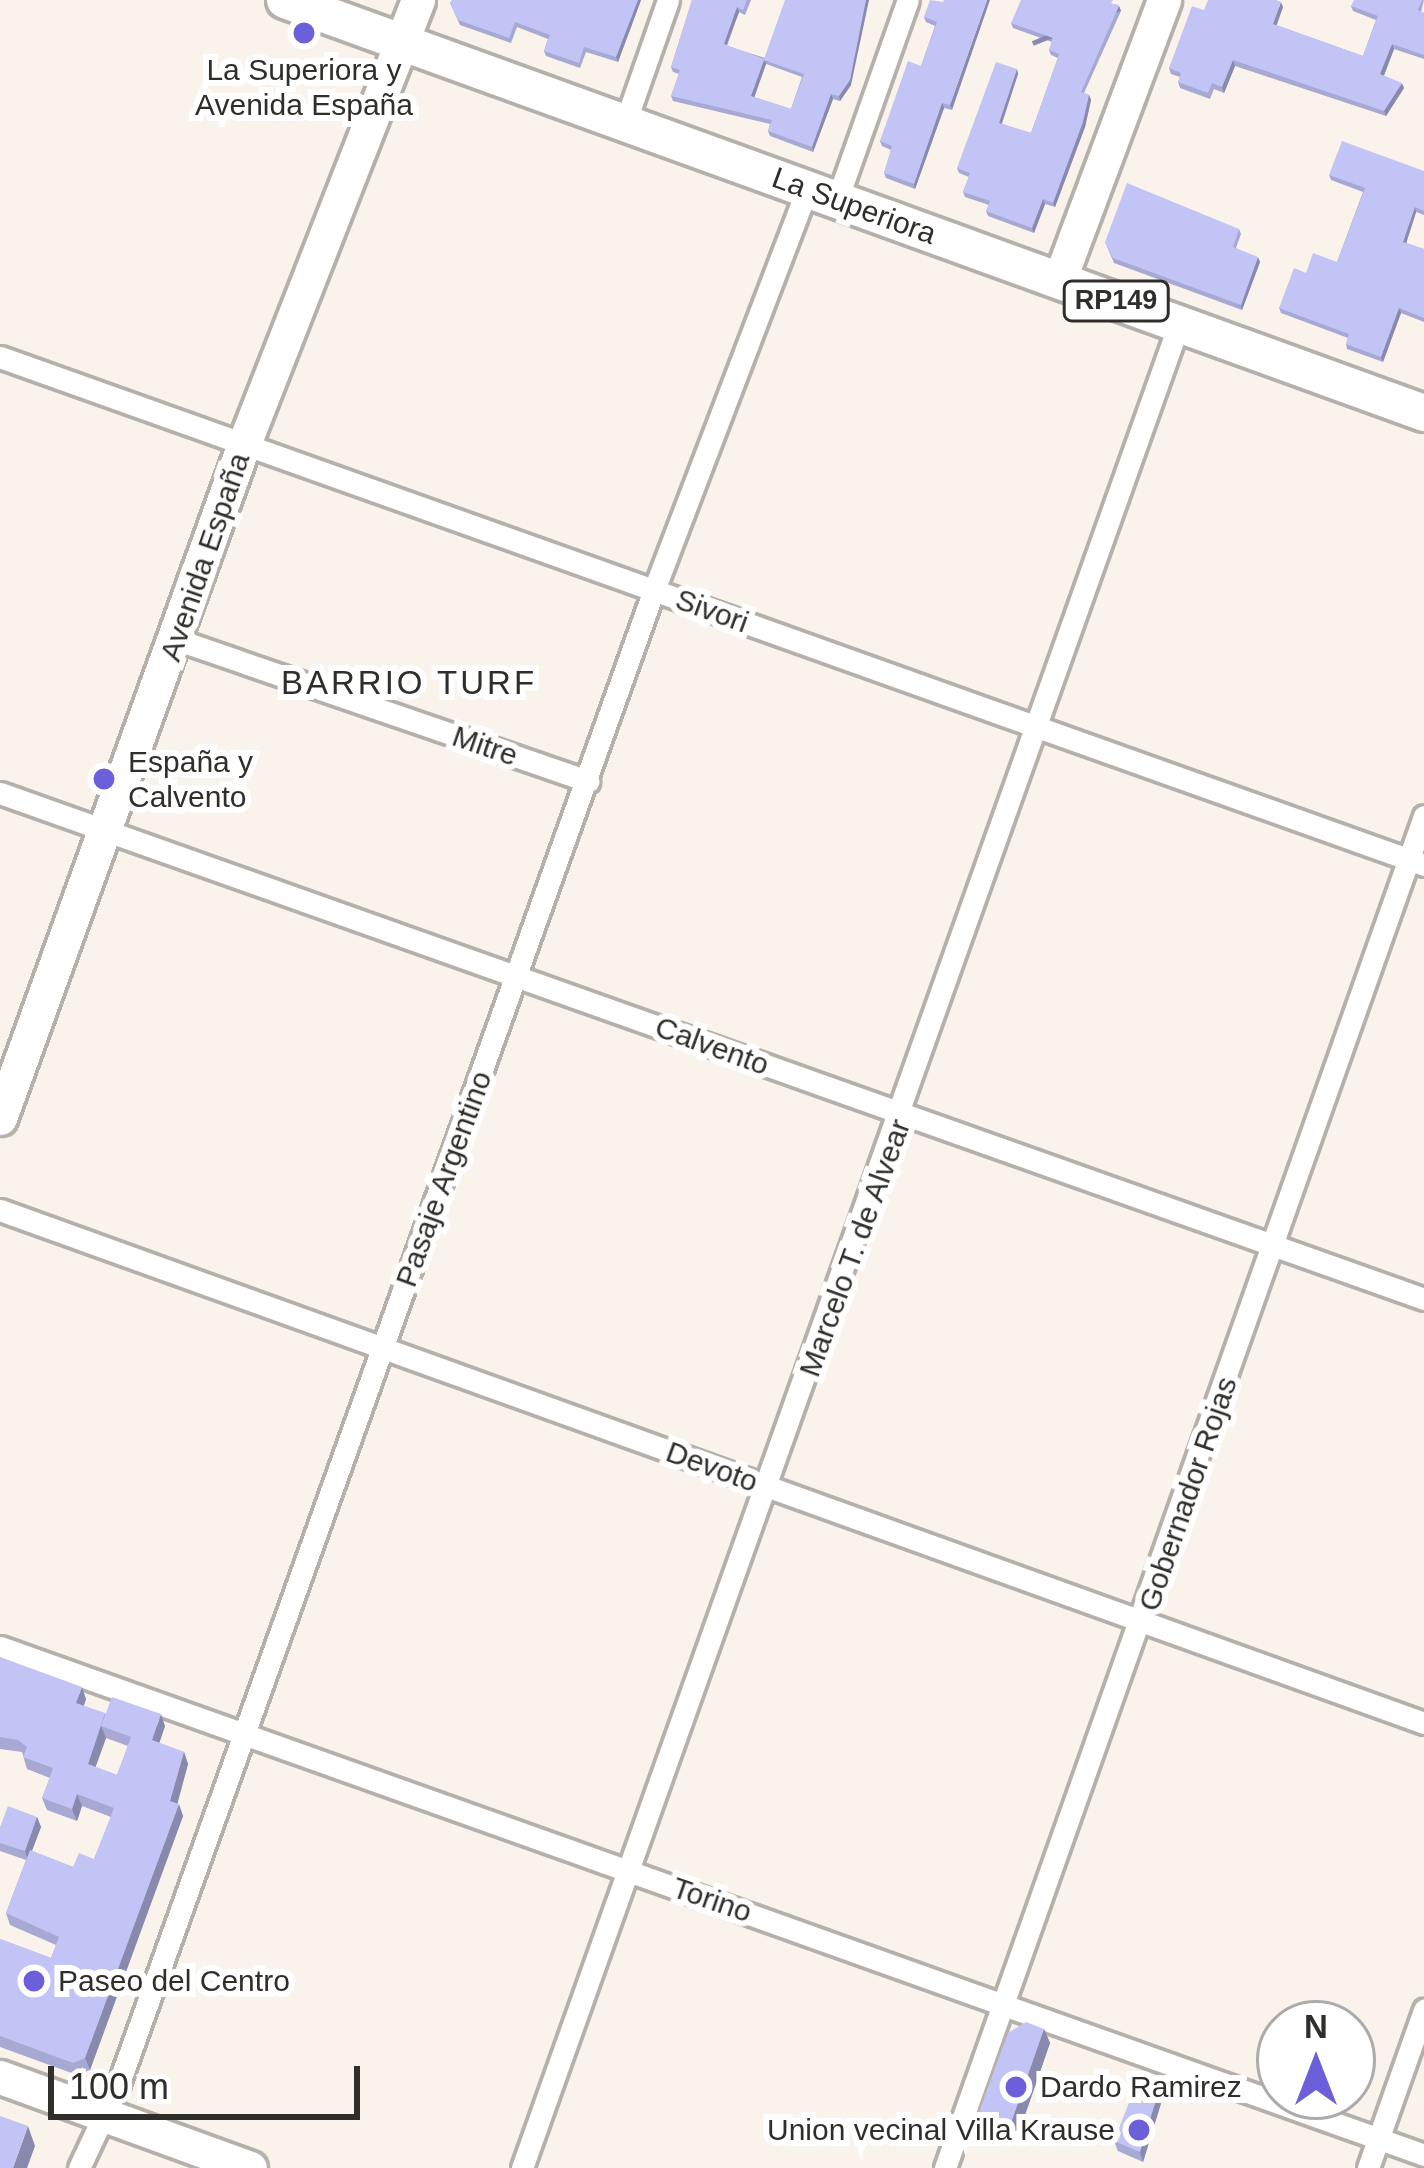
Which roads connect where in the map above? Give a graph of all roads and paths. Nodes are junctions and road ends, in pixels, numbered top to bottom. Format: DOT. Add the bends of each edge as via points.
graph roads {
  1 [pos="285,0"];
  2 [pos="418,0"];
  3 [pos="668,0"];
  4 [pos="908,0"];
  5 [pos="1164,0"];
  6 [pos="402,42"];
  7 [pos="625,123"];
  8 [pos="822,195"];
  9 [pos="1059,281"];
  10 [pos="1179,324"];
  11 [pos="0,357"];
  12 [pos="1424,413"];
  13 [pos="244,444"];
  14 [pos="654,590"];
  15 [pos="178,640"];
  16 [pos="1041,728"];
  17 [pos="589,781"];
  18 [pos="0,793"];
  19 [pos="1424,817"];
  20 [pos="105,831"];
  21 [pos="1416,862"];
  22 [pos="517,975"];
  23 [pos="902,1115"];
  24 [pos="0,1118"];
  25 [pos="0,1210"];
  26 [pos="1276,1245"];
  27 [pos="1424,1299"];
  28 [pos="383,1348"];
  29 [pos="769,1487"];
  30 [pos="1143,1622"];
  31 [pos="0,1647"];
  32 [pos="1424,1724"];
  33 [pos="241,1732"];
  34 [pos="630,1871"];
  35 [pos="1006,2004"];
  36 [pos="1424,2010"];
  37 [pos="0,2077"];
  38 [pos="103,2114"];
  39 [pos="1379,2138"];
  40 [pos="1424,2155"];
  41 [pos="79,2168"];
  42 [pos="250,2168"];
  43 [pos="522,2168"];
  44 [pos="945,2168"];
  45 [pos="1368,2168"];
  1 -- 6 [label="main road, La Superiora / RP149"];
  2 -- 6 [label="street, Avenida España"];
  3 -- 7 [label="street"];
  4 -- 8 [label="street, Pasaje Argentino"];
  5 -- 9 [label="street"];
  6 -- 7 [label="main road, La Superiora / RP149"];
  6 -- 13 [label="street, Avenida España"];
  7 -- 8 [label="main road, La Superiora / RP149"];
  8 -- 9 [label="main road, La Superiora / RP149"];
  8 -- 14 [label="street, Pasaje Argentino"];
  9 -- 10 [label="main road, La Superiora / RP149"];
  10 -- 12 [label="main road, La Superiora / RP149"];
  10 -- 16 [label="street, Marcelo T. de Alvear"];
  11 -- 13 [label="street, Sivori"];
  13 -- 14 [label="street, Sivori"];
  13 -- 15 [label="street, Avenida España"];
  14 -- 16 [label="street, Sivori"];
  14 -- 17 [label="street, Pasaje Argentino"];
  15 -- 17 [label="street, Mitre"];
  15 -- 20 [label="street, Avenida España"];
  16 -- 21 [label="street, Sivori"];
  16 -- 23 [label="street, Marcelo T. de Alvear"];
  17 -- 22 [label="street, Pasaje Argentino"];
  18 -- 20 [label="street, Calvento"];
  19 -- 21 [label="street, Gobernador Rojas"];
  20 -- 22 [label="street, Calvento"];
  20 -- 24 [label="street, Avenida España"];
  21 -- 26 [label="street, Gobernador Rojas"];
  22 -- 23 [label="street, Calvento"];
  22 -- 28 [label="street, Pasaje Argentino"];
  23 -- 26 [label="street, Calvento"];
  23 -- 29 [label="street, Marcelo T. de Alvear"];
  25 -- 28 [label="street, Devoto"];
  26 -- 27 [label="street, Calvento"];
  26 -- 30 [label="street, Gobernador Rojas"];
  28 -- 29 [label="street, Devoto"];
  28 -- 33 [label="street, Pasaje Argentino"];
  29 -- 30 [label="street, Devoto"];
  29 -- 34 [label="street, Marcelo T. de Alvear"];
  30 -- 32 [label="street, Devoto"];
  30 -- 35 [label="street, Gobernador Rojas"];
  31 -- 33 [label="street, Torino"];
  33 -- 34 [label="street, Torino"];
  33 -- 38 [label="street, Pasaje Argentino"];
  34 -- 35 [label="street, Torino"];
  34 -- 43 [label="street, Marcelo T. de Alvear"];
  35 -- 39 [label="street, Torino"];
  35 -- 44 [label="street, Gobernador Rojas"];
  36 -- 39 [label="street"];
  37 -- 38 [label="street"];
  38 -- 41 [label="street, Pasaje Argentino"];
  38 -- 42 [label="street"];
  39 -- 40 [label="street, Torino"];
  39 -- 45 [label="street"];
}
